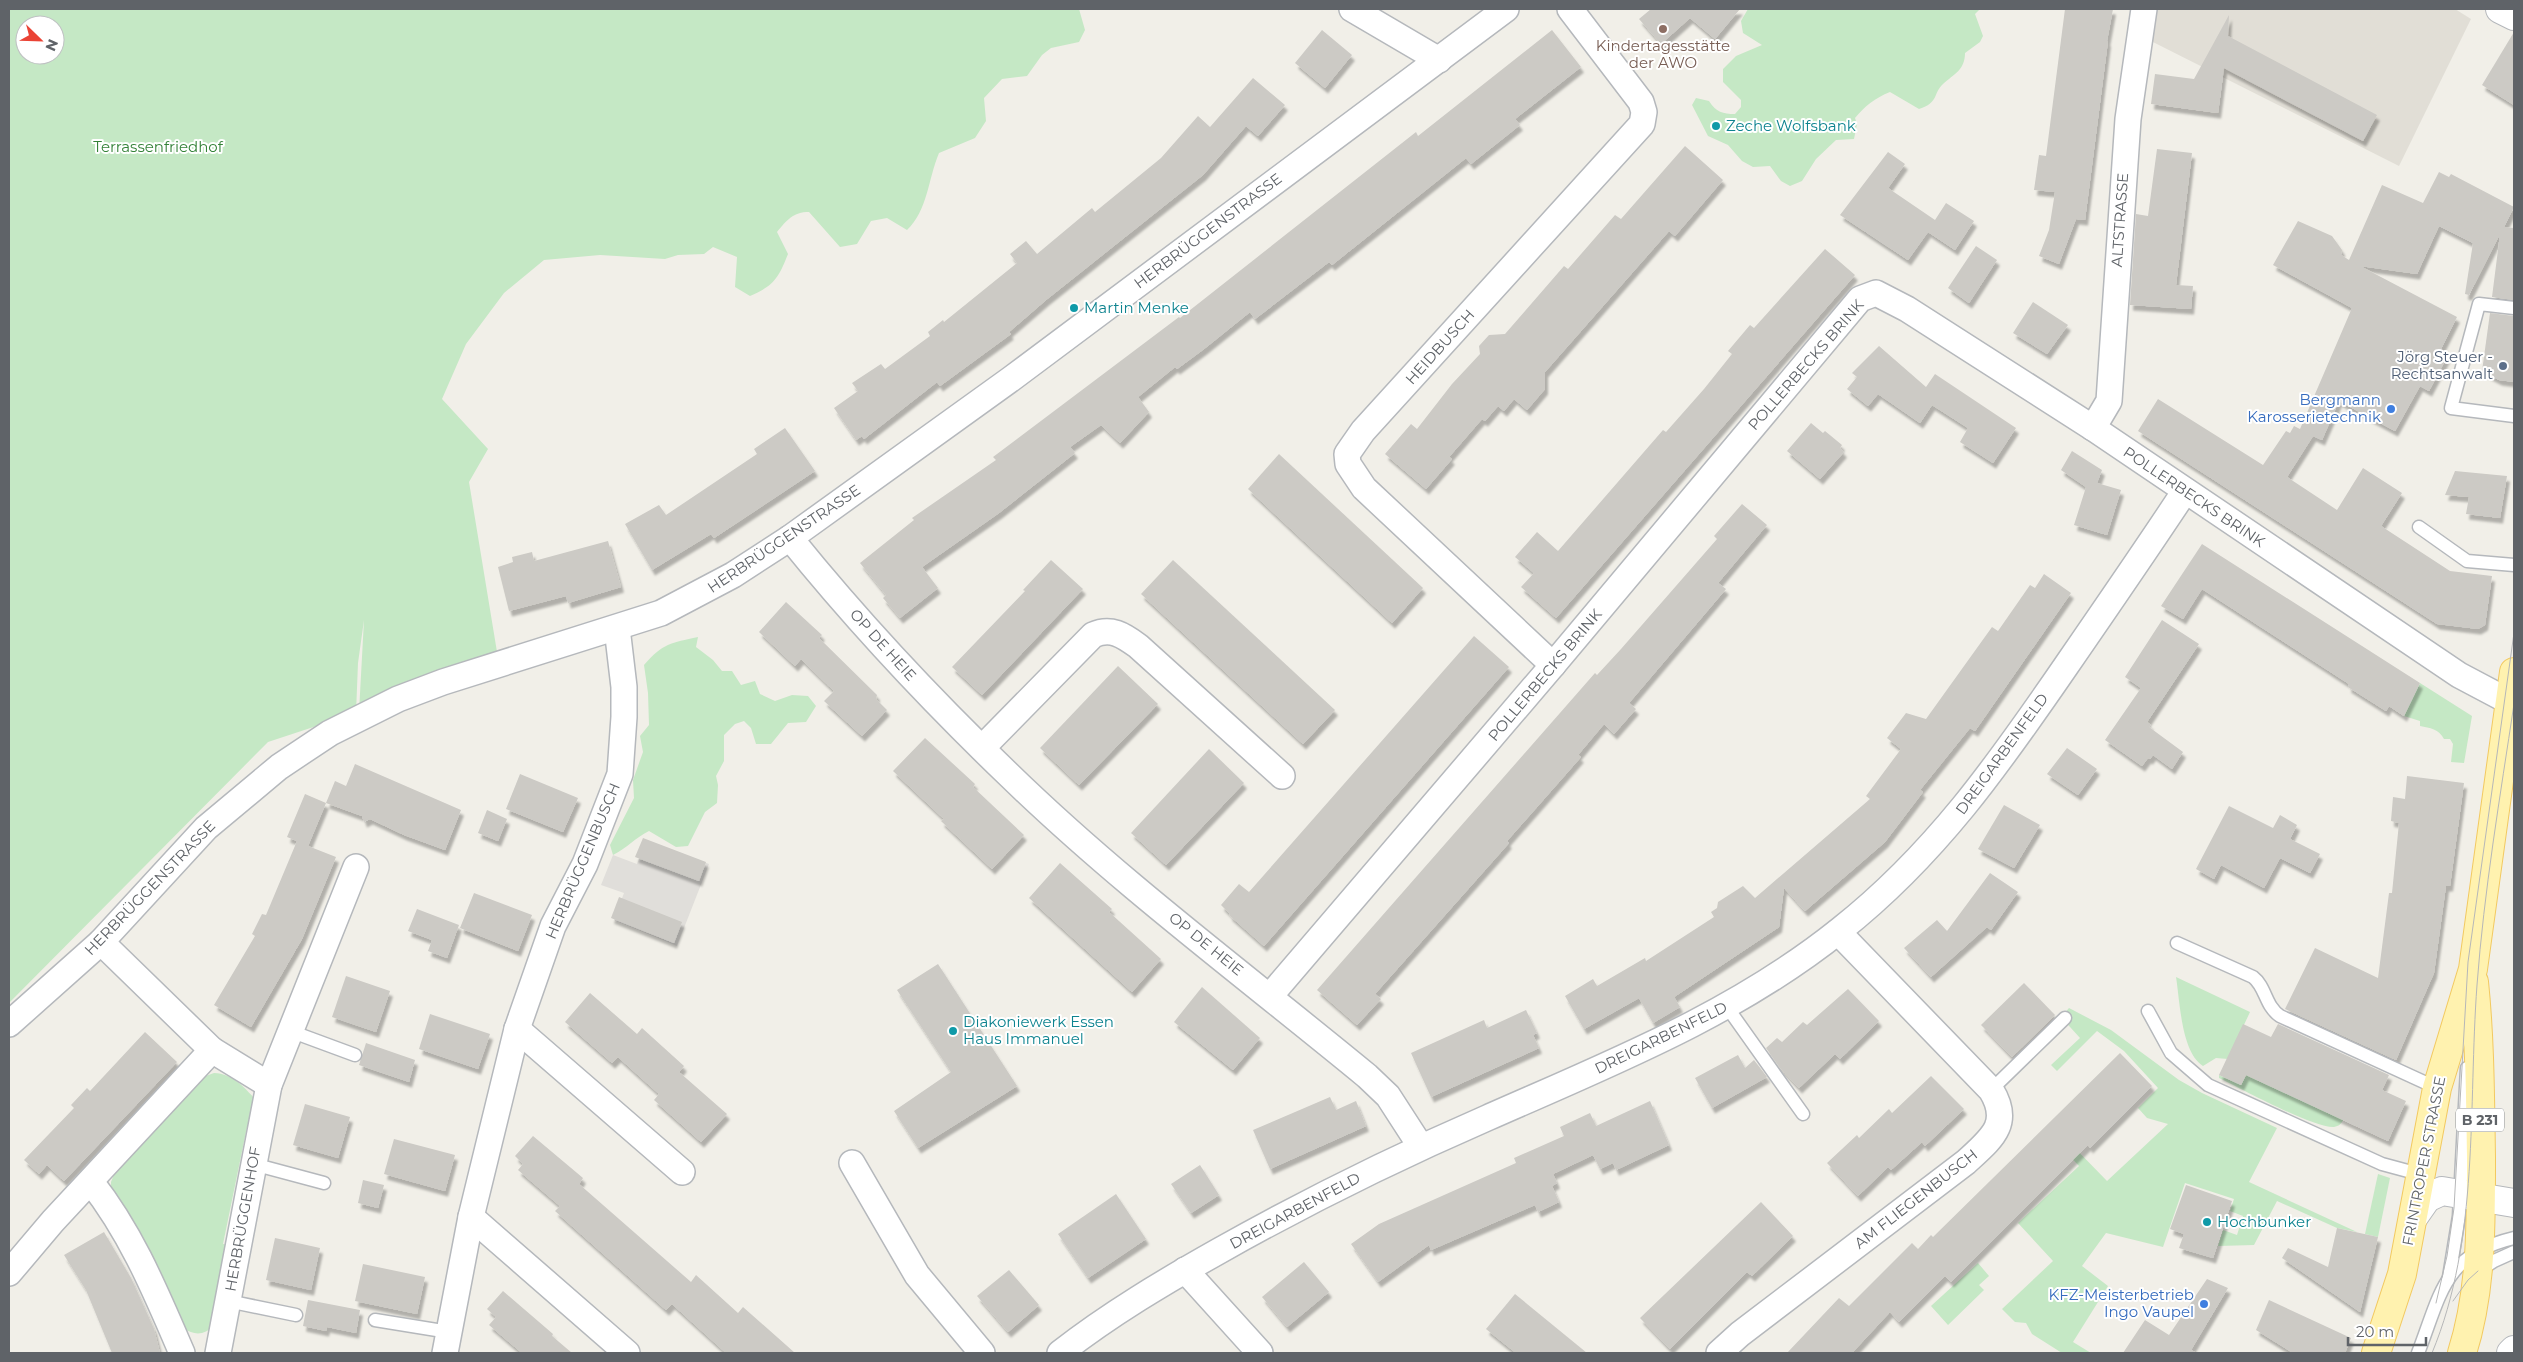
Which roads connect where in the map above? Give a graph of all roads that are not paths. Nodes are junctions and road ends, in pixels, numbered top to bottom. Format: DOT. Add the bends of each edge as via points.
graph roads {
  1 [pos="1352,9"];
  2 [pos="1506,9"];
  3 [pos="1570,9"];
  4 [pos="2144,9"];
  5 [pos="2500,9"];
  6 [pos="2514,16"];
  7 [pos="1439,60"];
  8 [pos="2514,308"];
  9 [pos="2514,416"];
  10 [pos="2093,428"];
  11 [pos="2185,491"];
  12 [pos="2419,527"];
  13 [pos="790,538"];
  14 [pos="2514,566"];
  15 [pos="617,628"];
  16 [pos="1553,665"];
  17 [pos="2514,672"];
  18 [pos="2510,702"];
  19 [pos="982,748"];
  20 [pos="1282,776"];
  21 [pos="356,867"];
  22 [pos="1838,932"];
  23 [pos="101,942"];
  24 [pos="2177,943"];
  25 [pos="2473,969"];
  26 [pos="1270,996"];
  27 [pos="1728,1006"];
  28 [pos="2148,1011"];
  29 [pos="2065,1018"];
  30 [pos="9,1024"];
  31 [pos="516,1029"];
  32 [pos="290,1031"];
  33 [pos="212,1050"];
  34 [pos="355,1055"];
  35 [pos="269,1085"];
  36 [pos="2436,1088"];
  37 [pos="1991,1090"];
  38 [pos="1802,1114"];
  39 [pos="1421,1147"];
  40 [pos="852,1163"];
  41 [pos="253,1164"];
  42 [pos="682,1172"];
  43 [pos="2419,1174"];
  44 [pos="91,1182"];
  45 [pos="324,1183"];
  46 [pos="2470,1194"];
  47 [pos="2514,1203"];
  48 [pos="471,1217"];
  49 [pos="2414,1218"];
  50 [pos="2514,1238"];
  51 [pos="2514,1252"];
  52 [pos="2478,1261"];
  53 [pos="1185,1270"];
  54 [pos="9,1273"];
  55 [pos="2449,1277"];
  56 [pos="228,1301"];
  57 [pos="296,1315"];
  58 [pos="375,1320"];
  59 [pos="447,1343"];
  60 [pos="2514,1350"];
  61 [pos="182,1353"];
  62 [pos="218,1353"];
  63 [pos="627,1353"];
  64 [pos="982,1353"];
  65 [pos="1060,1353"];
  66 [pos="1260,1353"];
  67 [pos="1719,1353"];
  68 [pos="2376,1353"];
  69 [pos="2418,1353"];
  70 [pos="2462,1353"];
  71 [pos="2511,1353"];
  1 -- 7 [label="street"];
  2 -- 7 [label="street, HERBRÜGGENSTRASSE"];
  3 -- 16 [label="street, HEIDBUSCH" via="1641,102 1644,112 1642,124 1363,431 1346,454 1348,464 1364,488"];
  4 -- 10 [label="street, ALTSTRASSE" via="2128,119 2109,401"];
  5 -- 6 [label="street"];
  7 -- 13 [label="street, HERBRÜGGENSTRASSE" via="996,390"];
  8 -- 9 [label="lane" via="2478,304 2451,408"];
  10 -- 11 [label="street, POLLERBECKS BRINK"];
  10 -- 16 [label="street, POLLERBECKS BRINK" via="1908,309 1876,293 1860,299"];
  11 -- 18 [label="street, POLLERBECKS BRINK" via="2459,676"];
  11 -- 22 [label="street, DREIGARBENFELD" via="1979,790 1920,857"];
  12 -- 14 [label="lane" via="2467,560"];
  13 -- 15 [label="street, HERBRÜGGENSTRASSE" via="699,595 661,613"];
  13 -- 19 [label="street, OP DE HEIE" via="915,681"];
  15 -- 23 [label="street, HERBRÜGGENSTRASSE" via="443,682 398,699 330,733 280,767 206,828"];
  15 -- 31 [label="street, HERBRÜGGENBUSCH" via="624,694 620,774 585,864 554,926"];
  16 -- 26 [label="street, POLLERBECKS BRINK"];
  17 -- 18 [label="main road, FRINTROPER STRASSE / B 231"];
  18 -- 25 [label="main road, FRINTROPER STRASSE / B 231"];
  19 -- 20 [label="street" via="1093,635 1103,631 1114,632 1138,646"];
  19 -- 26 [label="street, OP DE HEIE" via="1090,848"];
  21 -- 32 [label="street, HERBRÜGGENHOF"];
  22 -- 27 [label="street, DREIGARBENFELD"];
  22 -- 37 [label="street, AM FLIEGENBUSCH"];
  23 -- 30 [label="street, HERBRÜGGENSTRASSE"];
  23 -- 33 [label="street"];
  24 -- 36 [label="lane" via="2253,977 2270,1007 2280,1016"];
  25 -- 36 [label="main road, FRINTROPER STRASSE / B 231"];
  25 -- 46 [label="main road, FRINTROPER STRASSE / B 231" via="2480,1047"];
  26 -- 39 [label="street, OP DE HEIE" via="1388,1096"];
  27 -- 38 [label="lane"];
  27 -- 39 [label="street, DREIGARBENFELD" via="1639,1051"];
  28 -- 43 [label="lane" via="2171,1054 2208,1085 2376,1161"];
  29 -- 37 [label="lane"];
  31 -- 42 [label="street"];
  31 -- 48 [label="street, HERBRÜGGENBUSCH"];
  32 -- 34 [label="lane"];
  32 -- 35 [label="street, HERBRÜGGENHOF"];
  33 -- 35 [label="street"];
  33 -- 44 [label="street"];
  35 -- 41 [label="street, HERBRÜGGENHOF"];
  36 -- 43 [label="main road, FRINTROPER STRASSE / B 231"];
  37 -- 67 [label="street, AM FLIEGENBUSCH" via="1999,1103 2001,1116 1987,1143"];
  39 -- 53 [label="street, DREIGARBENFELD" via="1284,1214"];
  40 -- 64 [label="street" via="917,1275"];
  41 -- 45 [label="lane"];
  41 -- 56 [label="street, HERBRÜGGENHOF"];
  43 -- 49 [label="main road, FRINTROPER STRASSE / B 231"];
  44 -- 54 [label="street"];
  44 -- 61 [label="street" via="110,1206 145,1267"];
  46 -- 47 [label="street"];
  46 -- 49 [label="street" via="2442,1191 2431,1195"];
  46 -- 52 [label="main road, FRINTROPER STRASSE / B 231"];
  46 -- 55 [label="lane" via="2459,1216"];
  48 -- 59 [label="street, HERBRÜGGENBUSCH"];
  48 -- 63 [label="street"];
  49 -- 68 [label="main road, FRINTROPER STRASSE / B 231" via="2402,1274"];
  50 -- 52 [label="lane"];
  51 -- 52 [label="lane" via="2490,1263"];
  52 -- 55 [label="lane" via="2460,1263"];
  52 -- 70 [label="main road, FRINTROPER STRASSE / B 231" via="2471,1322"];
  53 -- 65 [label="street, DREIGARBENFELD" via="1121,1309"];
  53 -- 66 [label="street"];
  55 -- 69 [label="lane"];
  56 -- 57 [label="lane"];
  56 -- 62 [label="street, HERBRÜGGENHOF"];
  58 -- 59 [label="lane"];
  60 -- 71 [label="street"];
}
